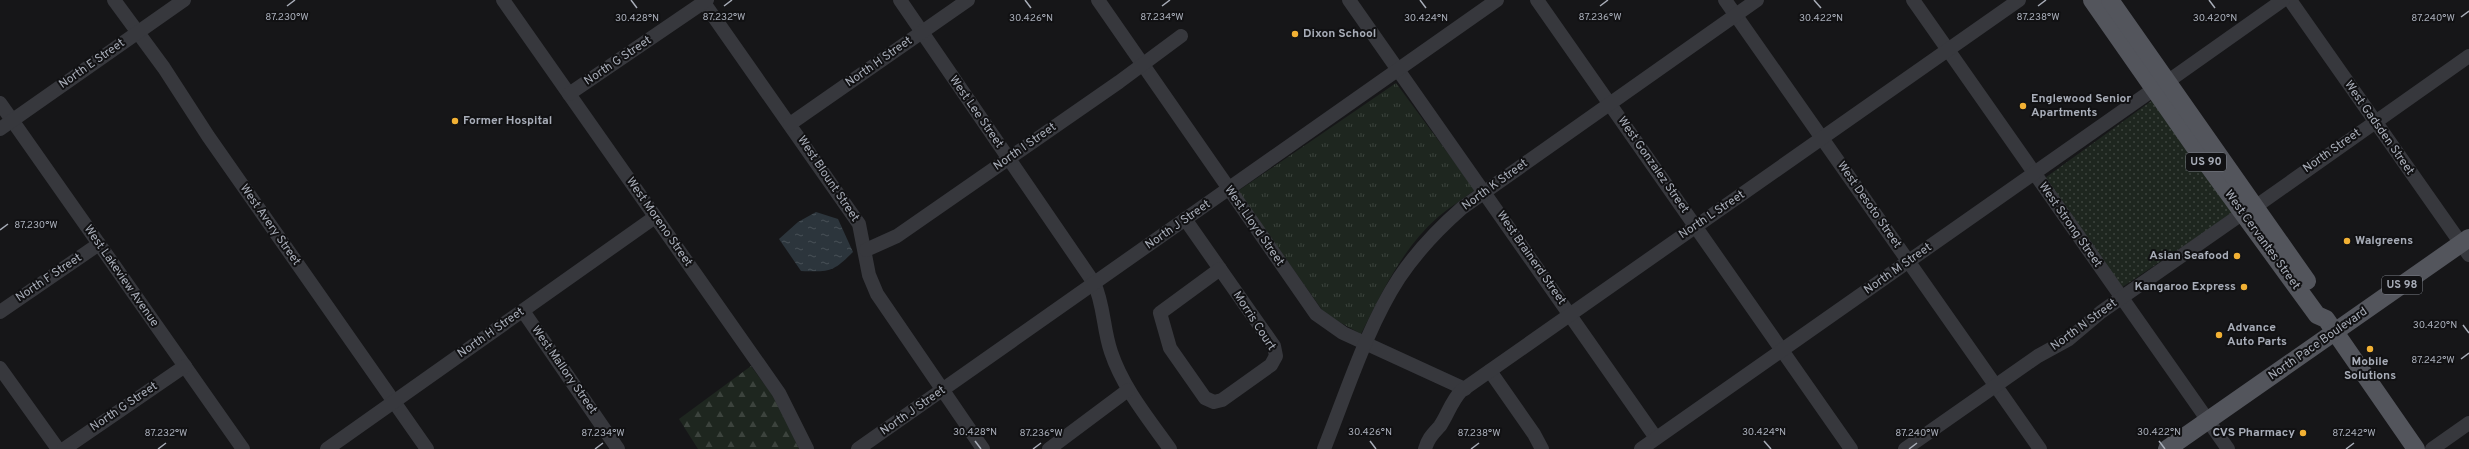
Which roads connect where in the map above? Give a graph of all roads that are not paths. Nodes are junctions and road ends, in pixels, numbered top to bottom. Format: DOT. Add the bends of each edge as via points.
graph roads {
  1 [pos="114,0"];
  2 [pos="184,0"];
  3 [pos="503,0"];
  4 [pos="900,0"];
  5 [pos="968,0"];
  6 [pos="1098,0"];
  7 [pos="1349,0"];
  8 [pos="1497,0"];
  9 [pos="1537,0"];
  10 [pos="1725,0"];
  11 [pos="1757,0"];
  12 [pos="1913,0"];
  13 [pos="2019,0"];
  14 [pos="2092,0"];
  15 [pos="2110,0"];
  16 [pos="2283,0"];
  17 [pos="2290,0"];
  18 [pos="704,1"];
  19 [pos="1735,15"];
  20 [pos="137,32"];
  21 [pos="922,32"];
  22 [pos="1181,36"];
  23 [pos="1948,50"];
  24 [pos="2469,56"];
  25 [pos="1143,64"];
  26 [pos="1398,70"];
  27 [pos="2161,85"];
  28 [pos="569,94"];
  29 [pos="0,103"];
  30 [pos="1609,103"];
  31 [pos="12,120"];
  32 [pos="2375,121"];
  33 [pos="790,124"];
  34 [pos="0,128"];
  35 [pos="1822,139"];
  36 [pos="1008,159"];
  37 [pos="2034,174"];
  38 [pos="1228,189"];
  39 [pos="1484,193"];
  40 [pos="2249,210"];
  41 [pos="655,217"];
  42 [pos="1185,219"];
  43 [pos="1696,226"];
  44 [pos="99,244"];
  45 [pos="2466,246"];
  46 [pos="866,250"];
  47 [pos="1909,261"];
  48 [pos="1220,269"];
  49 [pos="1094,283"];
  50 [pos="2122,298"];
  51 [pos="523,311"];
  52 [pos="0,312"];
  53 [pos="1570,314"];
  54 [pos="2330,326"];
  55 [pos="1367,344"];
  56 [pos="1782,350"];
  57 [pos="184,366"];
  58 [pos="0,368"];
  59 [pos="1490,371"];
  60 [pos="1996,386"];
  61 [pos="1465,388"];
  62 [pos="942,390"];
  63 [pos="1128,390"];
  64 [pos="394,402"];
  65 [pos="2208,420"];
  66 [pos="2469,423"];
  67 [pos="1656,438"];
  68 [pos="58,449"];
  69 [pos="64,449"];
  70 [pos="243,449"];
  71 [pos="327,449"];
  72 [pos="427,449"];
  73 [pos="618,449"];
  74 [pos="807,449"];
  75 [pos="858,449"];
  76 [pos="983,449"];
  77 [pos="1049,449"];
  78 [pos="1170,449"];
  79 [pos="1324,449"];
  80 [pos="1425,449"];
  81 [pos="1542,449"];
  82 [pos="1641,449"];
  83 [pos="1851,449"];
  84 [pos="1905,449"];
  85 [pos="2040,449"];
  86 [pos="2167,449"];
  87 [pos="2228,449"];
  88 [pos="2416,449"];
  89 [pos="2432,449"];
  1 -- 20 [label="street, West Avery Street"];
  2 -- 20 [label="street, North E Street"];
  3 -- 28 [label="street, West Moreno Street"];
  4 -- 21 [label="street, West Lee Street"];
  5 -- 21 [label="street, North H Street"];
  6 -- 25 [label="street, West Lloyd Street"];
  7 -- 26 [label="street, West Brainerd Street"];
  8 -- 26 [label="street, North J Street"];
  9 -- 30 [label="street, West Gonzalez Street"];
  10 -- 19 [label="street, West Desoto Street"];
  11 -- 19 [label="street, North K Street"];
  12 -- 23 [label="street, West Strong Street"];
  13 -- 23 [label="street, North L Street"];
  14 -- 27 [label="main road, West Cervantes Street / US 90"];
  15 -- 27 [label="main road, West Cervantes Street / US 90"];
  16 -- 27 [label="street, North M Street"];
  17 -- 32 [label="street, West Gadsden Street"];
  18 -- 28 [label="street, North G Street"];
  18 -- 33 [label="street, West Blount Street"];
  19 -- 30 [label="street, North K Street"];
  19 -- 35 [label="street, West Desoto Street"];
  20 -- 31 [label="street, North E Street"];
  20 -- 64 [label="street, West Avery Street"];
  21 -- 33 [label="street, North H Street"];
  21 -- 36 [label="street, West Lee Street"];
  22 -- 25 [label="street, North I Street"];
  23 -- 35 [label="street, North L Street"];
  23 -- 37 [label="street, West Strong Street"];
  24 -- 32 [label="street, North Street"];
  25 -- 36 [label="street, North I Street"];
  25 -- 38 [label="street, West Lloyd Street"];
  26 -- 38 [label="street, North J Street"];
  26 -- 39 [label="street, West Brainerd Street"];
  27 -- 37 [label="street, North M Street"];
  27 -- 40 [label="main road, West Cervantes Street / US 90"];
  28 -- 41 [label="street, West Moreno Street"];
  29 -- 31 [label="street, West Lakeview Avenue"];
  30 -- 39 [label="street, North K Street"];
  30 -- 43 [label="street, West Gonzalez Street"];
  31 -- 34 [label="street, North E Street"];
  31 -- 44 [label="street, West Lakeview Avenue"];
  32 -- 40 [label="street, North Street"];
  32 -- 45 [label="street, West Gadsden Street"];
  33 -- 46 [label="street, West Blount Street" via="859,224"];
  35 -- 43 [label="street, North L Street"];
  35 -- 47 [label="street, West Desoto Street"];
  36 -- 46 [label="street, North I Street" via="897,236"];
  36 -- 49 [label="street, West Lee Street"];
  37 -- 47 [label="street, North M Street"];
  37 -- 50 [label="street, West Strong Street"];
  38 -- 42 [label="street, North J Street"];
  38 -- 55 [label="street, West Lloyd Street" via="1316,314 1334,329"];
  39 -- 53 [label="street, West Brainerd Street"];
  39 -- 55 [label="street, North K Street" via="1445,224 1414,258 1389,295"];
  40 -- 50 [label="street, North N Street"];
  40 -- 54 [label="main road, West Cervantes Street / US 90" via="2317,315"];
  41 -- 51 [label="street, North H Street"];
  41 -- 74 [label="street, West Moreno Street" via="779,393"];
  42 -- 48 [label="street, Morris Court"];
  42 -- 49 [label="street, North J Street"];
  43 -- 53 [label="street, North L Street"];
  43 -- 56 [label="street, West Gonzalez Street"];
  44 -- 52 [label="street, North F Street"];
  44 -- 57 [label="street, West Lakeview Avenue"];
  45 -- 54 [label="main road, North Pace Boulevard / US 98"];
  46 -- 62 [label="street, West Blount Street" via="869,275 877,294"];
  47 -- 56 [label="street, North M Street"];
  47 -- 60 [label="street, West Desoto Street"];
  48 -- 48 [label="street, Morris Court" via="1274,346 1276,356 1270,365 1222,400 1214,402 1205,398 1170,348 1160,313 1162,309"];
  49 -- 62 [label="street, North J Street"];
  49 -- 63 [label="street, West Lee Street" via="1099,293 1110,351"];
  50 -- 60 [label="street, North N Street" via="2069,339 2038,356"];
  50 -- 65 [label="street, West Strong Street"];
  51 -- 64 [label="street, North H Street"];
  51 -- 73 [label="street, West Mallory Street"];
  53 -- 59 [label="street, North L Street"];
  53 -- 67 [label="street, West Brainerd Street"];
  54 -- 65 [label="main road, North Pace Boulevard"];
  54 -- 88 [label="main road, West Cervantes Street / US 90"];
  55 -- 61 [label="street, West Lloyd Street"];
  55 -- 79 [label="street, North K Street"];
  56 -- 67 [label="street, North M Street"];
  56 -- 83 [label="street, West Gonzalez Street"];
  57 -- 69 [label="street, North G Street"];
  57 -- 70 [label="street, West Lakeview Avenue"];
  58 -- 68 [label="street"];
  59 -- 61 [label="street, North L Street"];
  59 -- 81 [label="street"];
  60 -- 84 [label="street, North N Street"];
  60 -- 85 [label="street, West Desoto Street"];
  61 -- 80 [label="street, North L Street" via="1453,399 1440,426 1429,437"];
  62 -- 75 [label="street, North J Street"];
  62 -- 76 [label="street, West Blount Street"];
  63 -- 77 [label="street"];
  63 -- 78 [label="street, West Lee Street"];
  64 -- 71 [label="street, North H Street"];
  64 -- 72 [label="street, West Avery Street"];
  65 -- 86 [label="main road, North Pace Boulevard"];
  65 -- 87 [label="street, West Strong Street"];
  66 -- 89 [label="street"];
  67 -- 82 [label="street, North M Street"];
}
